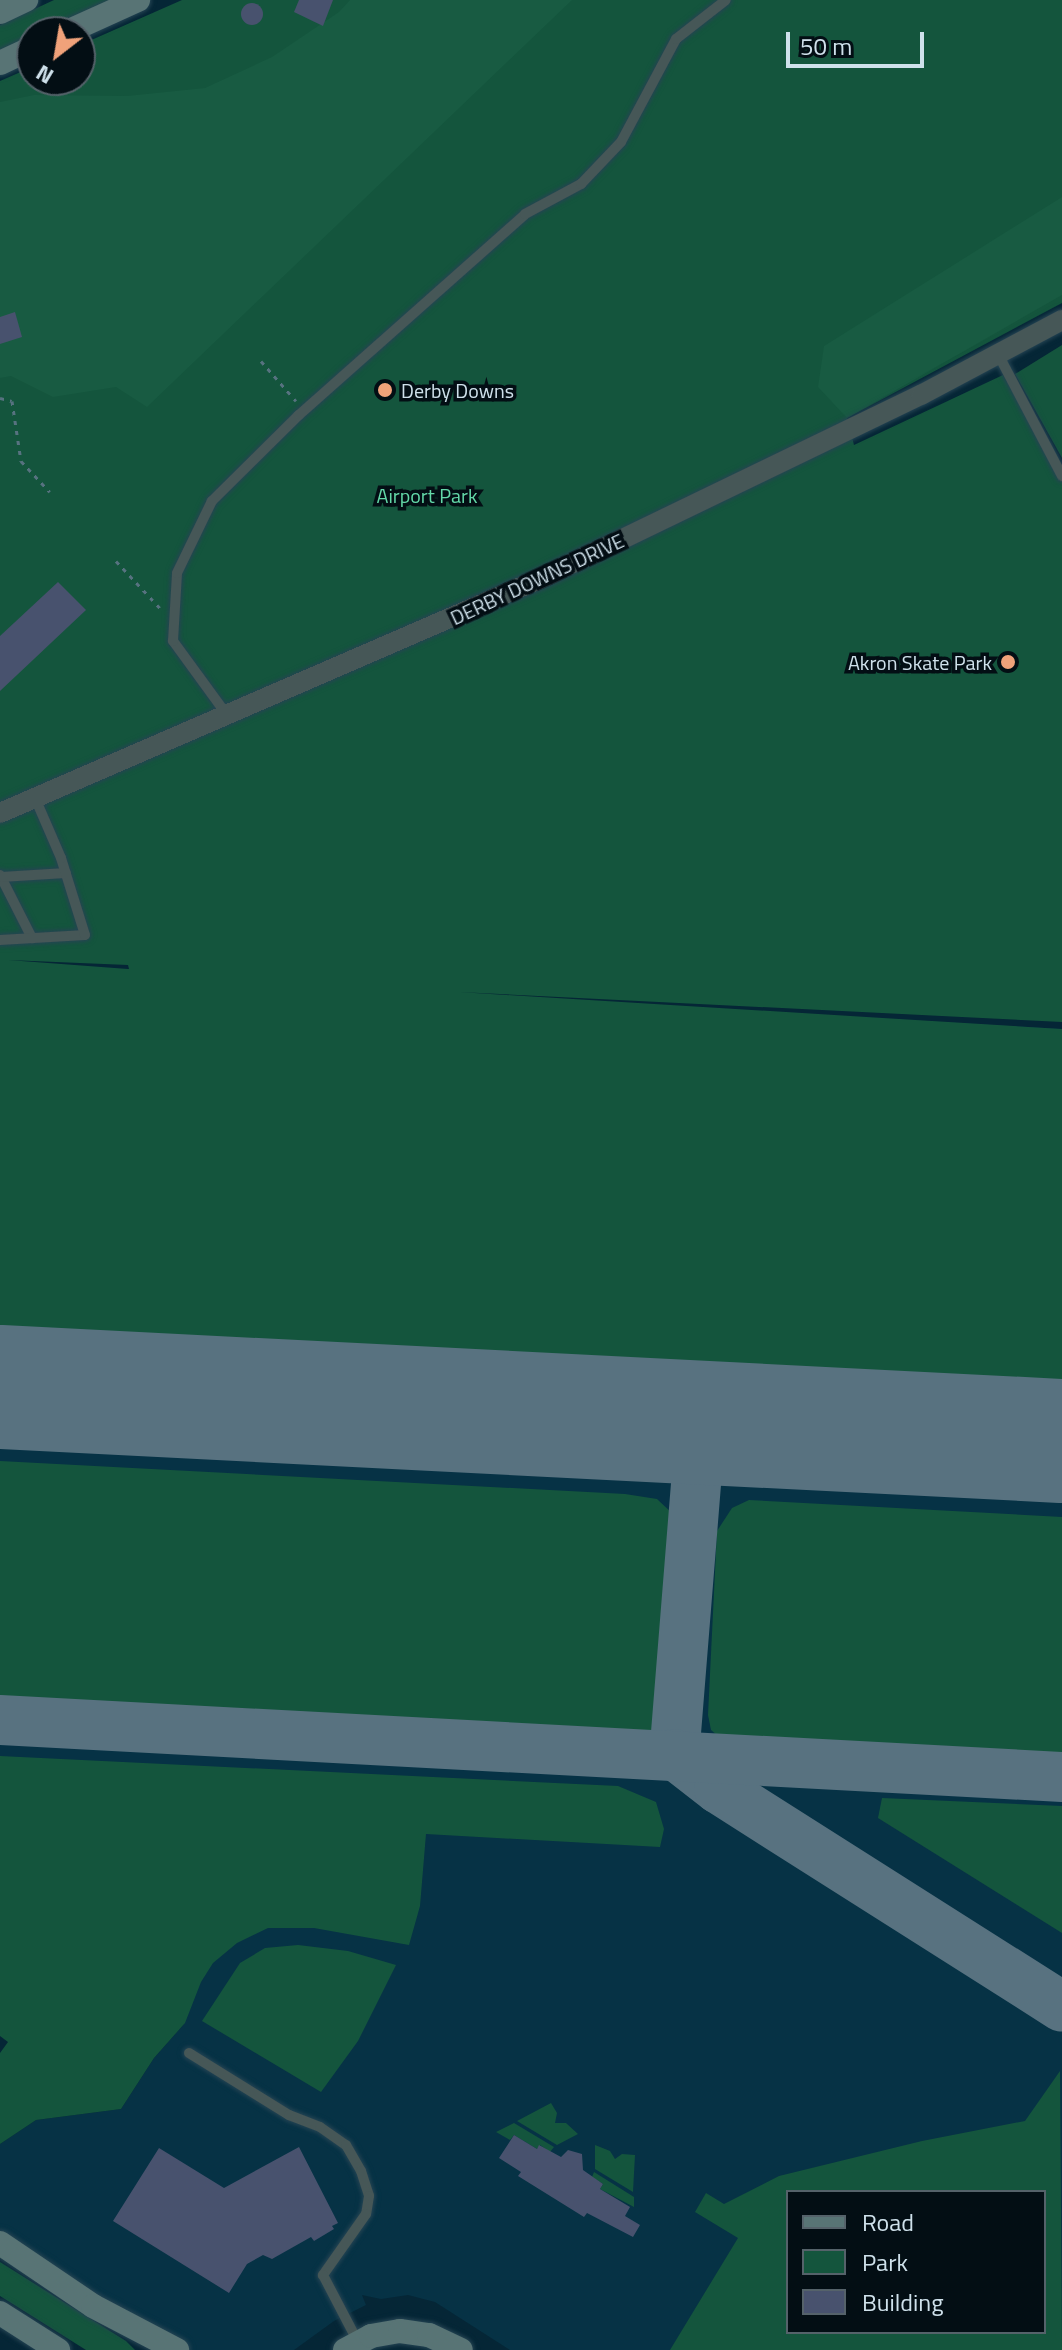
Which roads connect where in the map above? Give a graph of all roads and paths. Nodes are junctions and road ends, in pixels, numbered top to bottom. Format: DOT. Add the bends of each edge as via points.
graph roads {
  1 [pos="26,0"];
  2 [pos="138,0"];
  3 [pos="726,0"];
  4 [pos="0,12"];
  5 [pos="96,19"];
  6 [pos="1062,320"];
  7 [pos="998,354"];
  8 [pos="261,361"];
  9 [pos="0,398"];
  10 [pos="304,410"];
  11 [pos="1062,476"];
  12 [pos="50,492"];
  13 [pos="228,716"];
  14 [pos="35,798"];
  15 [pos="0,813"];
  16 [pos="66,873"];
  17 [pos="0,876"];
  18 [pos="32,938"];
  19 [pos="0,940"];
  20 [pos="189,2053"];
  21 [pos="0,2243"];
  22 [pos="0,2313"];
  23 [pos="152,2344"];
  24 [pos="351,2346"];
  25 [pos="58,2350"];
  26 [pos="177,2350"];
  27 [pos="461,2350"];
  1 -- 4 [label="main road"];
  2 -- 5 [label="main road"];
  3 -- 10 [label="lane" via="676,39 621,142 581,184 525,214"];
  6 -- 7 [label="street, DERBY DOWNS DRIVE"];
  7 -- 11 [label="lane"];
  7 -- 13 [label="street, DERBY DOWNS DRIVE" via="658,523"];
  8 -- 10 [label="path"];
  9 -- 12 [label="path" via="12,401 21,461"];
  10 -- 13 [label="lane" via="212,501 177,573 173,641"];
  13 -- 14 [label="street, DERBY DOWNS DRIVE"];
  14 -- 15 [label="street, DERBY DOWNS DRIVE"];
  14 -- 16 [label="lane"];
  16 -- 17 [label="lane"];
  16 -- 18 [label="lane" via="85,935"];
  17 -- 18 [label="lane"];
  18 -- 19 [label="lane"];
  20 -- 24 [label="lane" via="289,2115 320,2127 346,2145 361,2171 369,2196 366,2214 323,2275"];
  21 -- 23 [label="main road"];
  22 -- 25 [label="main road"];
  23 -- 26 [label="main road"];
  24 -- 27 [label="main road" via="385,2333 415,2332"];
}
